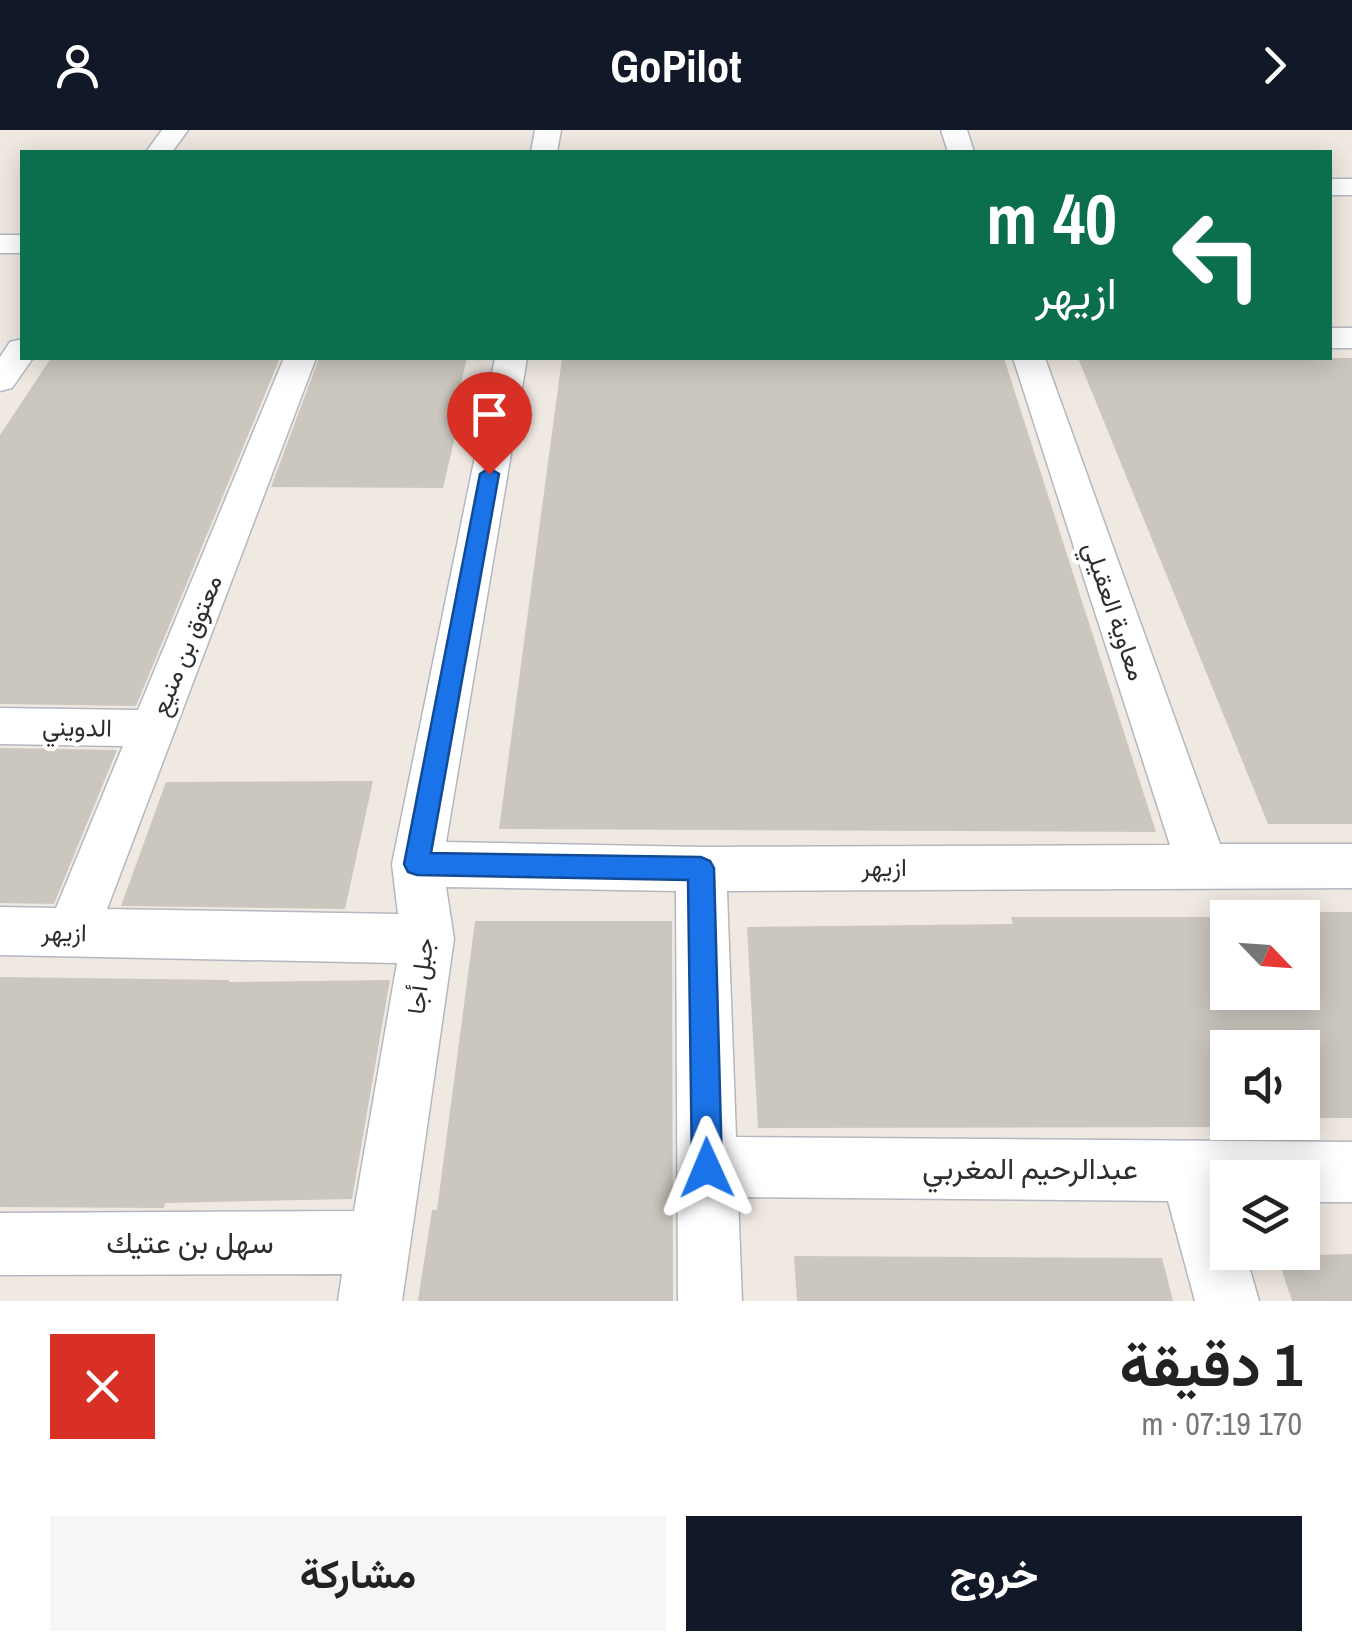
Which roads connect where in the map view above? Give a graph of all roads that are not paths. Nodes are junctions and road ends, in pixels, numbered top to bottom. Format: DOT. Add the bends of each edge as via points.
graph roads {
  1 [pos="20,352"];
  2 [pos="299,360"];
  3 [pos="511,360"];
  4 [pos="1030,360"];
  5 [pos="0,381"];
  6 [pos="0,726"];
  7 [pos="154,728"];
  8 [pos="417,864"];
  9 [pos="1202,864"];
  10 [pos="1352,866"];
  11 [pos="701,868"];
  12 [pos="0,931"];
  13 [pos="72,932"];
  14 [pos="428,939"];
  15 [pos="707,1168"];
  16 [pos="1190,1170"];
  17 [pos="1352,1172"];
  18 [pos="0,1244"];
  19 [pos="374,1272"];
  20 [pos="710,1301"];
  21 [pos="1227,1301"];
  1 -- 5 [label="street"];
  2 -- 7 [label="street, معتوق بن منيع"];
  3 -- 8 [label="street, جبل أجا"];
  4 -- 9 [label="street, معاوية العقيلي"];
  6 -- 7 [label="street, الدويني"];
  7 -- 13 [label="street, معتوق بن منيع"];
  8 -- 11 [label="street, ازيهر"];
  8 -- 14 [label="street, جبل أجا"];
  9 -- 10 [label="street, ازيهر"];
  9 -- 11 [label="street, ازيهر"];
  11 -- 15 [label="street"];
  12 -- 13 [label="street, ازيهر"];
  13 -- 14 [label="street, ازيهر"];
  14 -- 19 [label="street, جبل أجا"];
  15 -- 16 [label="street, عبدالرحيم المغربي"];
  15 -- 20 [label="street"];
  16 -- 17 [label="street, عبدالرحيم المغربي"];
  16 -- 21 [label="street"];
  18 -- 19 [label="street, سهل بن عتيك"];
}
